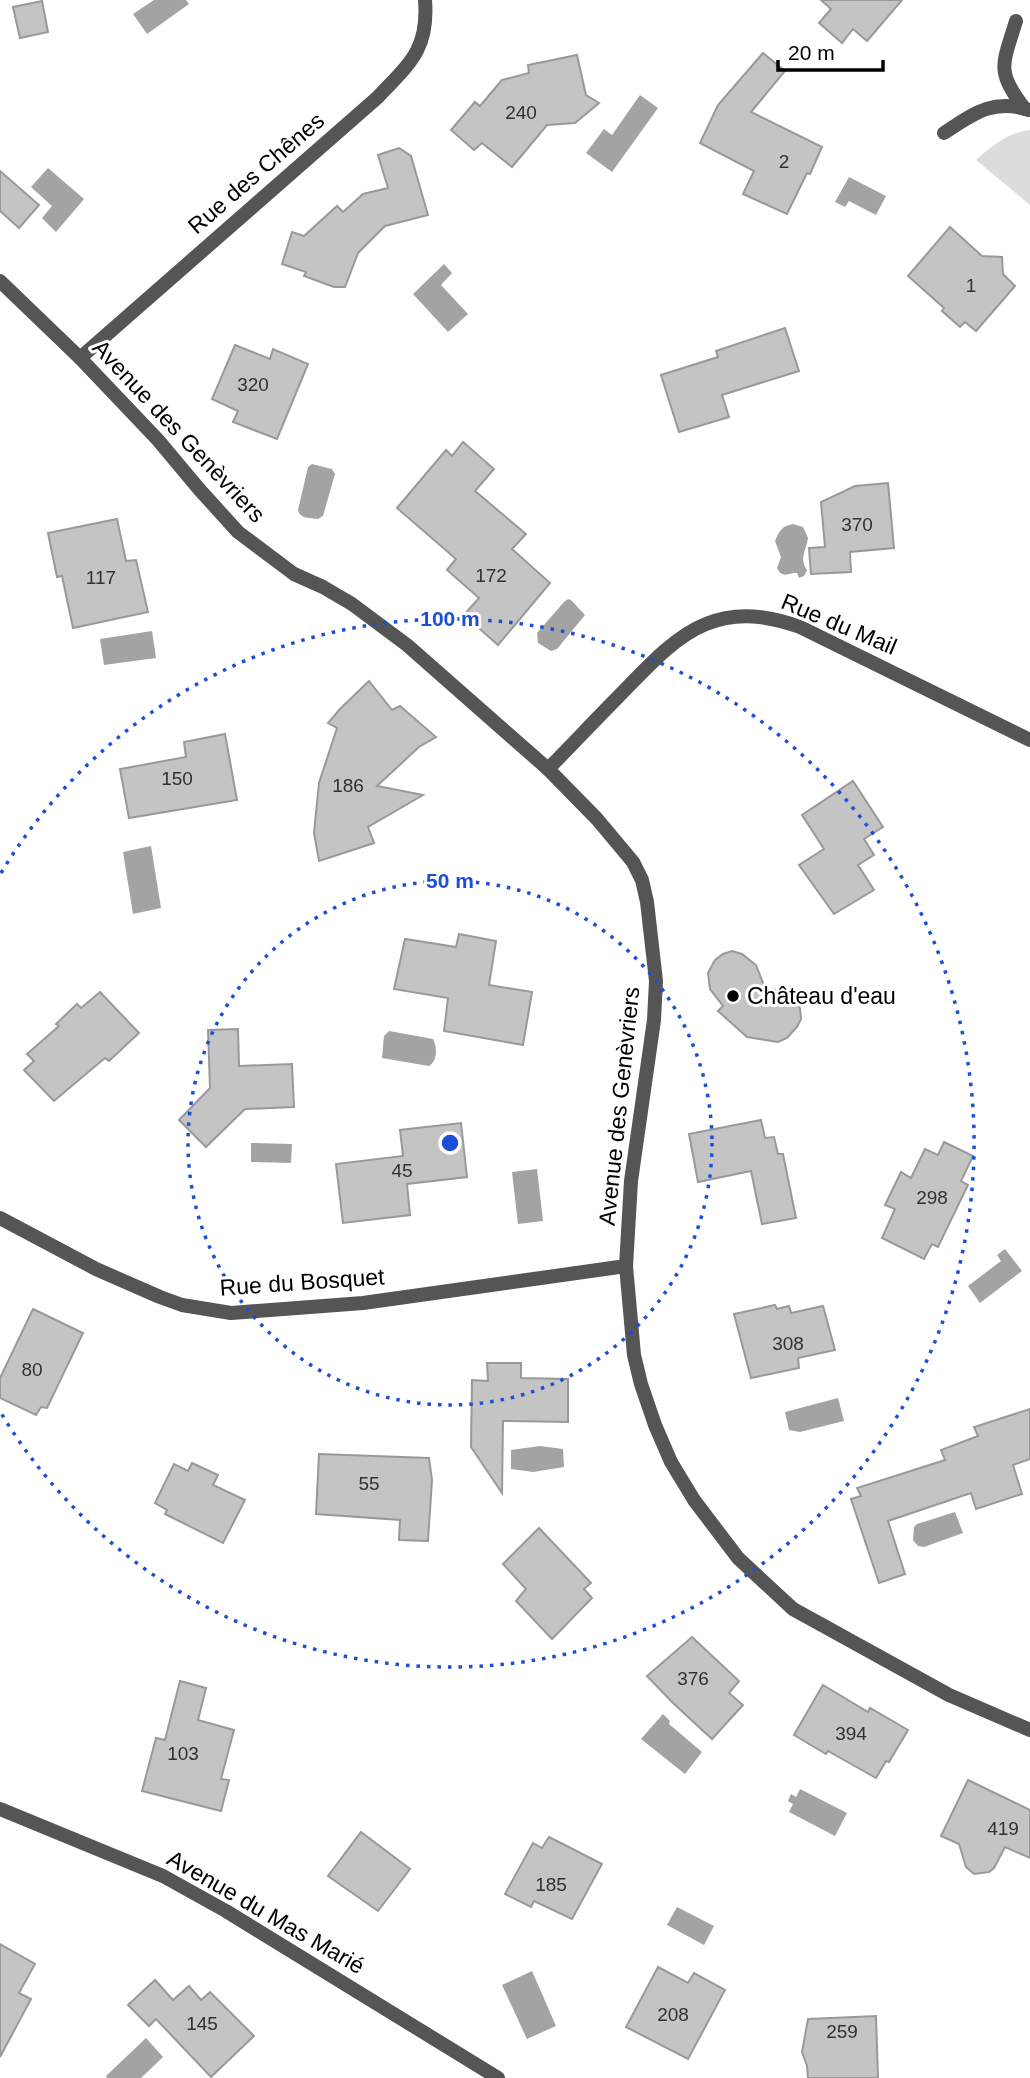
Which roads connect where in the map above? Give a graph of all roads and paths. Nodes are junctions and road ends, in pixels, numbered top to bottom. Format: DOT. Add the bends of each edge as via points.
graph roads {
  1 [pos="425,0"];
  2 [pos="1016,21"];
  3 [pos="1028,110"];
  4 [pos="944,133"];
  5 [pos="0,281"];
  6 [pos="80,358"];
  7 [pos="1030,740"];
  8 [pos="548,769"];
  9 [pos="0,1218"];
  10 [pos="626,1266"];
  11 [pos="1030,1730"];
  12 [pos="0,1809"];
  13 [pos="498,2078"];
  1 -- 6 [label="street, Rue des Chênes" via="425,30 414,58 378,97"];
  2 -- 3 [label="street" via="1004,60 1005,77"];
  3 -- 4 [label="street" via="995,106"];
  5 -- 6 [label="street, Avenue des Genèvriers"];
  6 -- 8 [label="street, Avenue des Genèvriers" via="238,532 294,574 352,604 407,645"];
  7 -- 8 [label="street, Rue du Mail" via="800,627 767,617 728,617 688,633 650,664"];
  8 -- 10 [label="street, Avenue des Genèvriers" via="633,862 647,902 656,981 654,1020 631,1181"];
  9 -- 10 [label="street, Rue du Bosquet" via="160,1297 183,1306 231,1313 363,1303"];
  10 -- 11 [label="street, Avenue des Genèvriers" via="634,1355 655,1425 682,1482 738,1558 781,1600 808,1618 949,1695"];
  12 -- 13 [label="street, Avenue du Mas Marié" via="163,1876"];
}
